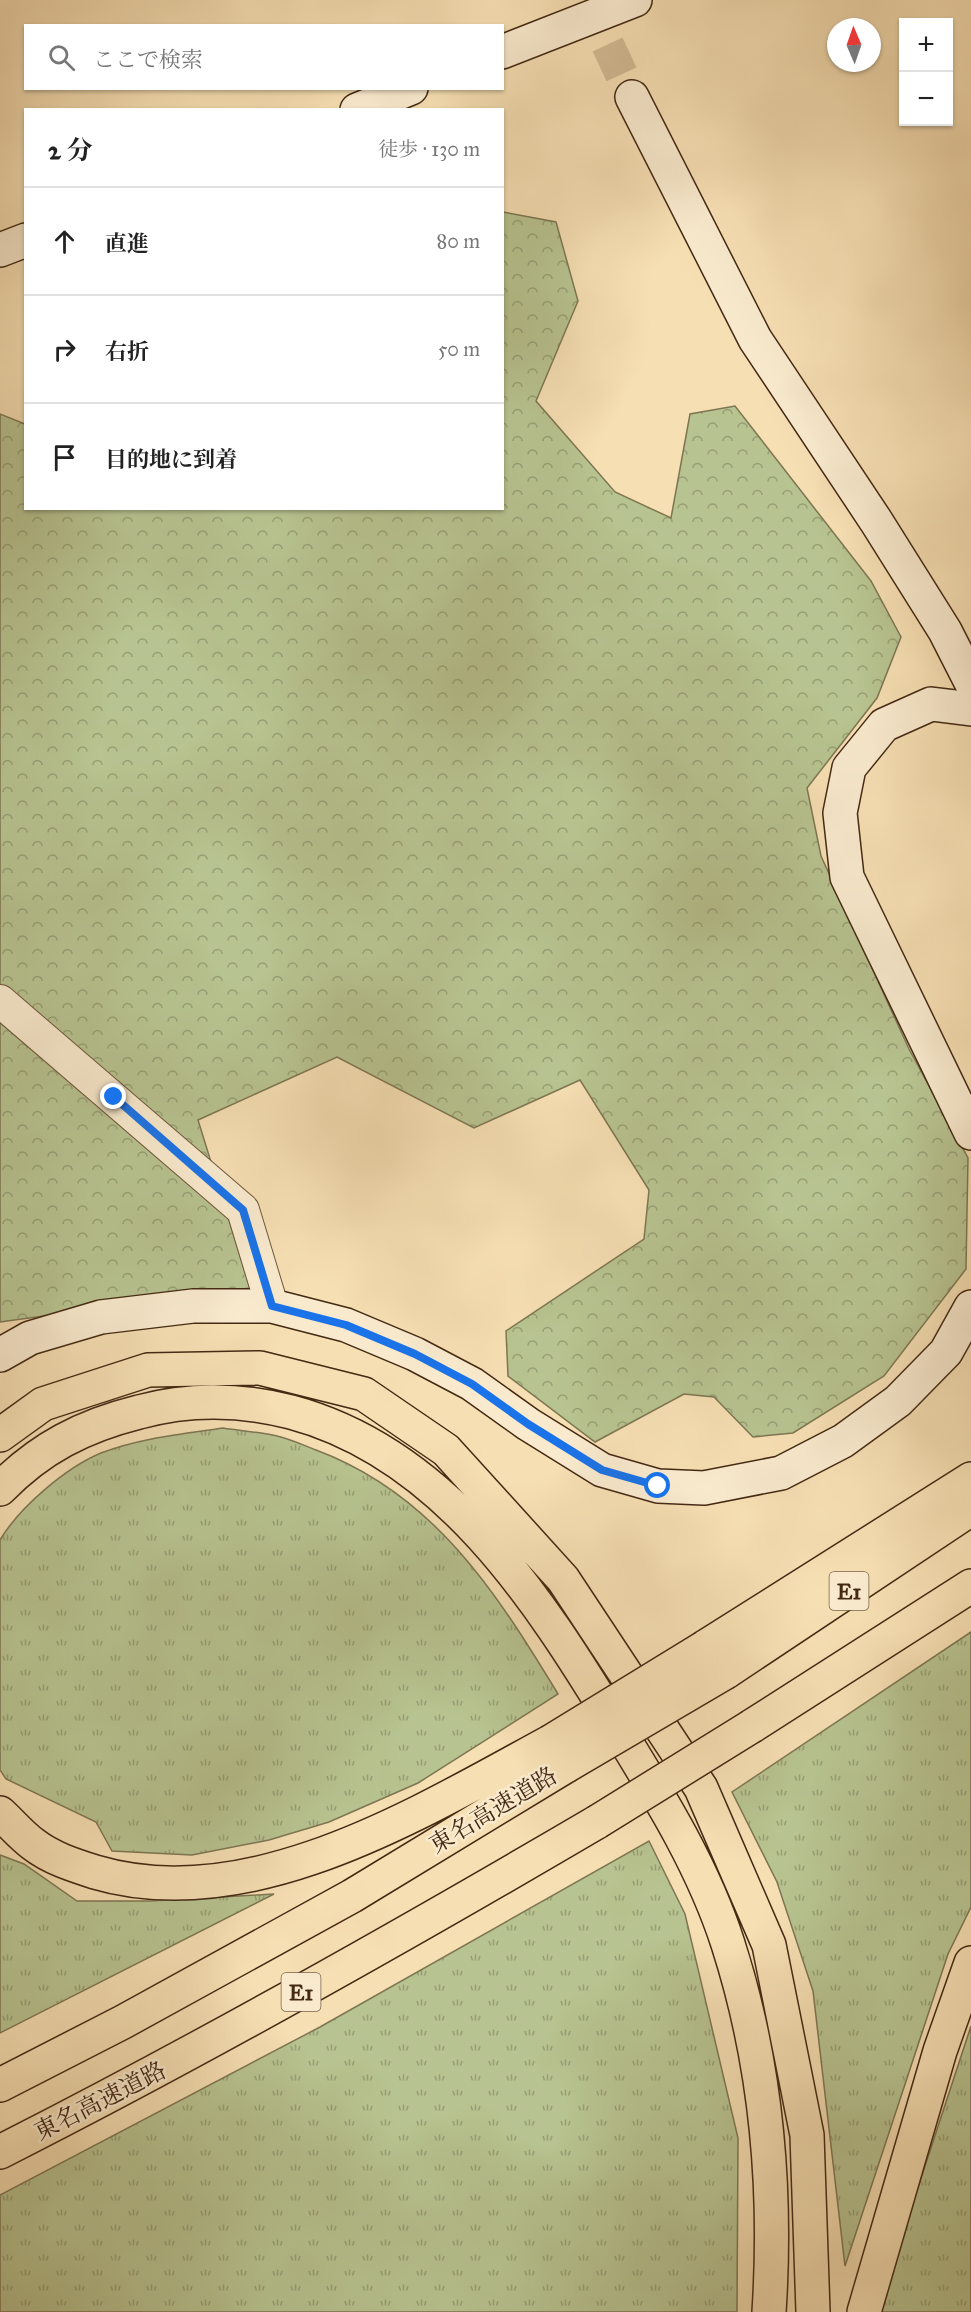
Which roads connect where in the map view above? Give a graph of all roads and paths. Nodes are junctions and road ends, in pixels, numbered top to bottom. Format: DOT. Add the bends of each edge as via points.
graph roads {
  1 [pos="635,0"];
  2 [pos="504,51"];
  3 [pos="406,90"];
  4 [pos="632,97"];
  5 [pos="362,108"];
  6 [pos="24,241"];
  7 [pos="0,250"];
  8 [pos="971,682"];
  9 [pos="971,709"];
  10 [pos="0,1000"];
  11 [pos="971,1133"];
  12 [pos="272,1306"];
  13 [pos="971,1307"];
  14 [pos="0,1355"];
  15 [pos="0,1436"];
  16 [pos="971,1479"];
  17 [pos="0,1489"];
  18 [pos="971,1509"];
  19 [pos="971,1586"];
  20 [pos="558,1754"];
  21 [pos="0,1813"];
  22 [pos="971,1963"];
  23 [pos="0,2085"];
  24 [pos="0,2152"];
  25 [pos="769,2312"];
  26 [pos="813,2312"];
  27 [pos="864,2312"];
  1 -- 2 [label="street"];
  3 -- 5 [label="street"];
  4 -- 8 [label="street" via="755,339 876,520 945,631"];
  6 -- 7 [label="street"];
  9 -- 11 [label="street" via="931,704 884,725 849,768 840,813 847,877"];
  10 -- 12 [label="street" via="243,1210"];
  12 -- 13 [label="street" via="346,1325 415,1354 472,1384 602,1470 658,1486 704,1488 781,1473 843,1441 898,1401 946,1352"];
  12 -- 14 [label="street" via="193,1306 101,1317 30,1338"];
  15 -- 26 [label="highway" via="43,1404 148,1370 260,1368 364,1394 446,1450 563,1579 701,1788 769,1945 807,2135"];
  16 -- 20 [label="highway, bridge" via="705,1647"];
  17 -- 25 [label="highway" via="25,1464 68,1437 109,1419 165,1404 218,1400 272,1407 318,1419 406,1466 446,1498 531,1597 587,1678 675,1822 727,1940 747,2005 766,2135 771,2212"];
  18 -- 20 [label="highway, 東名高速道路 / E1, bridge" via="726,1672"];
  19 -- 24 [label="highway, 東名高速道路 / E1, bridge" via="597,1822 144,2079"];
  20 -- 21 [label="highway" via="299,1863 197,1882 149,1883 111,1877 68,1863 33,1845"];
  20 -- 23 [label="highway, 東名高速道路 / E1" via="352,1896"];
  22 -- 27 [label="highway" via="940,2051"];
}
